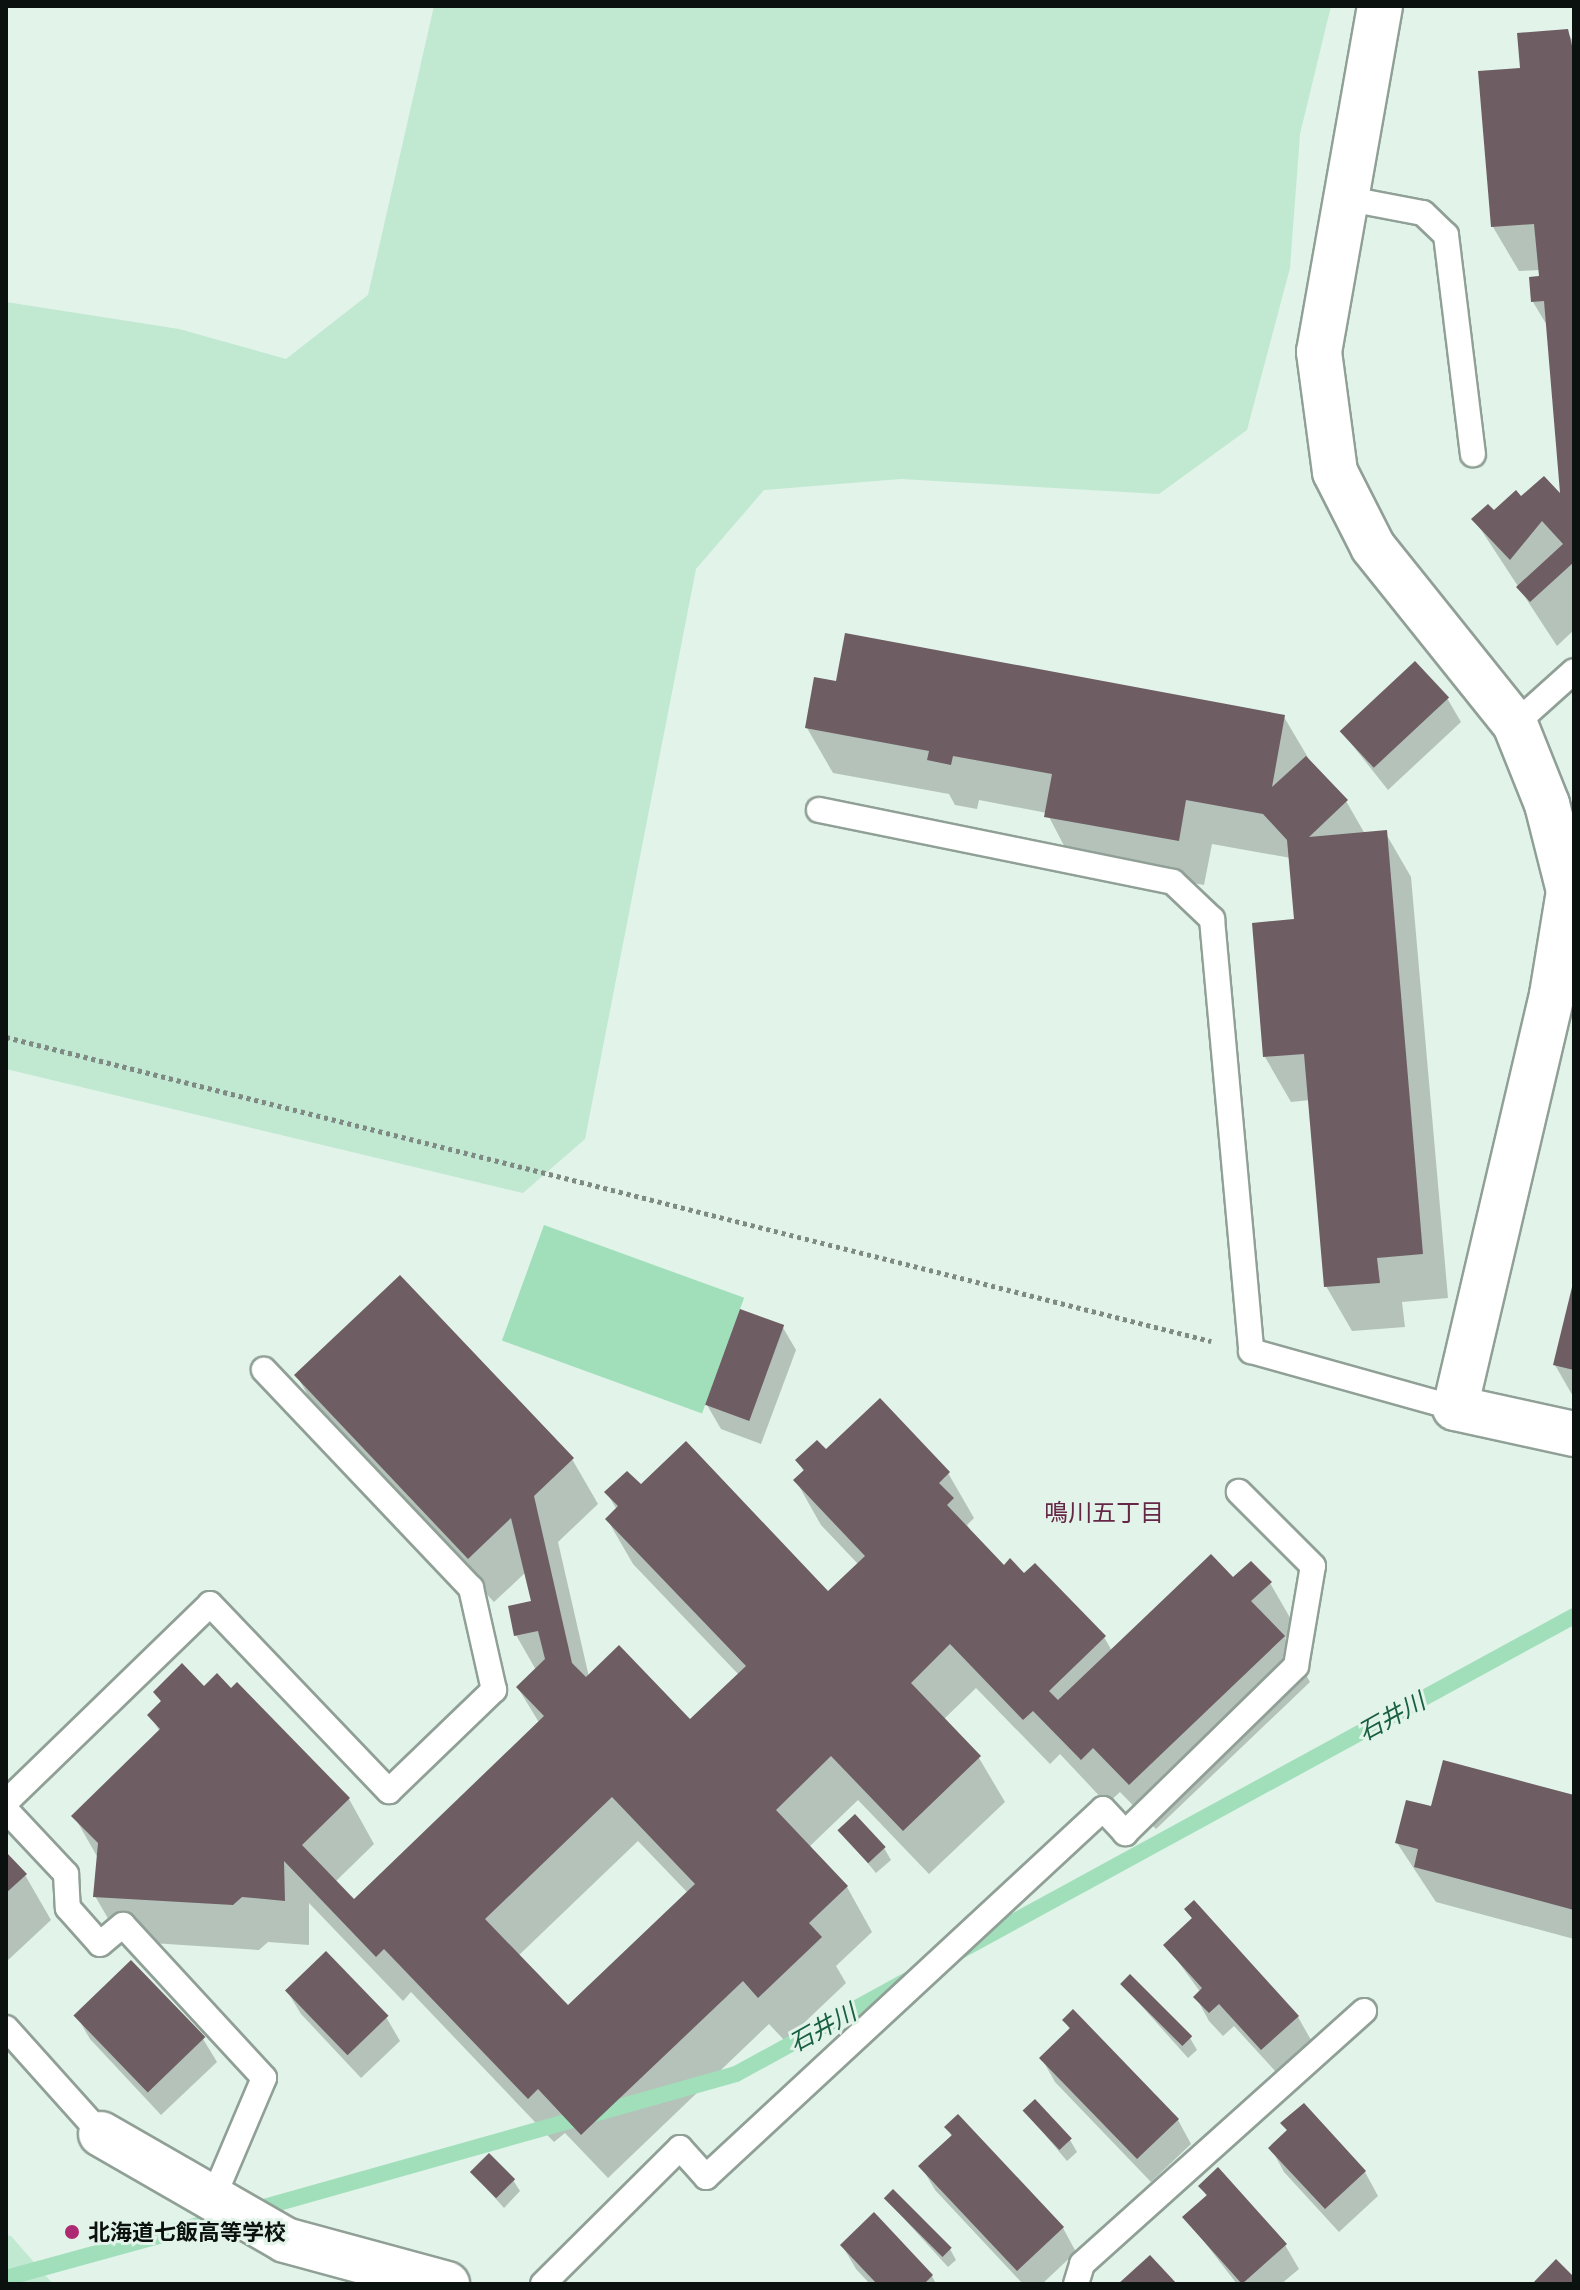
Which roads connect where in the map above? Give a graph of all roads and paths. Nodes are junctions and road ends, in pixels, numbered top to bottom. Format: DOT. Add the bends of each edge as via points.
graph roads {
  1 [pos="1380,6"];
  2 [pos="1344,198"];
  3 [pos="1473,454"];
  4 [pos="1574,671"];
  5 [pos="1515,724"];
  6 [pos="819,810"];
  7 [pos="6,1037"];
  8 [pos="1251,1351"];
  9 [pos="264,1370"];
  10 [pos="1455,1408"];
  11 [pos="1574,1434"];
  12 [pos="1239,1492"];
  13 [pos="6,1802"];
  14 [pos="6,1810"];
  15 [pos="1364,2011"];
  16 [pos="6,2028"];
  17 [pos="101,2134"];
  18 [pos="213,2198"];
  19 [pos="447,2284"];
  20 [pos="543,2284"];
  21 [pos="1076,2284"];
  1 -- 2 [label="street"];
  2 -- 3 [label="lane" via="1423,213 1446,235"];
  2 -- 5 [label="street" via="1319,352 1335,472 1373,547"];
  4 -- 5 [label="lane"];
  5 -- 10 [label="street" via="1547,804 1569,891 1552,995"];
  6 -- 8 [label="lane" via="1173,882 1212,919"];
  7 -- 8 [label="path"];
  8 -- 10 [label="lane"];
  9 -- 13 [label="lane" via="471,1588 494,1690 389,1791 210,1604"];
  10 -- 11 [label="street"];
  12 -- 20 [label="lane" via="1313,1566 1296,1666 1125,1833 1103,1809 706,2177 680,2148"];
  14 -- 18 [label="lane" via="66,1874 68,1908 100,1944 123,1925 264,2078"];
  15 -- 21 [label="lane" via="1082,2264"];
  16 -- 17 [label="lane"];
  17 -- 18 [label="street"];
  18 -- 19 [label="street" via="285,2240"];
}
